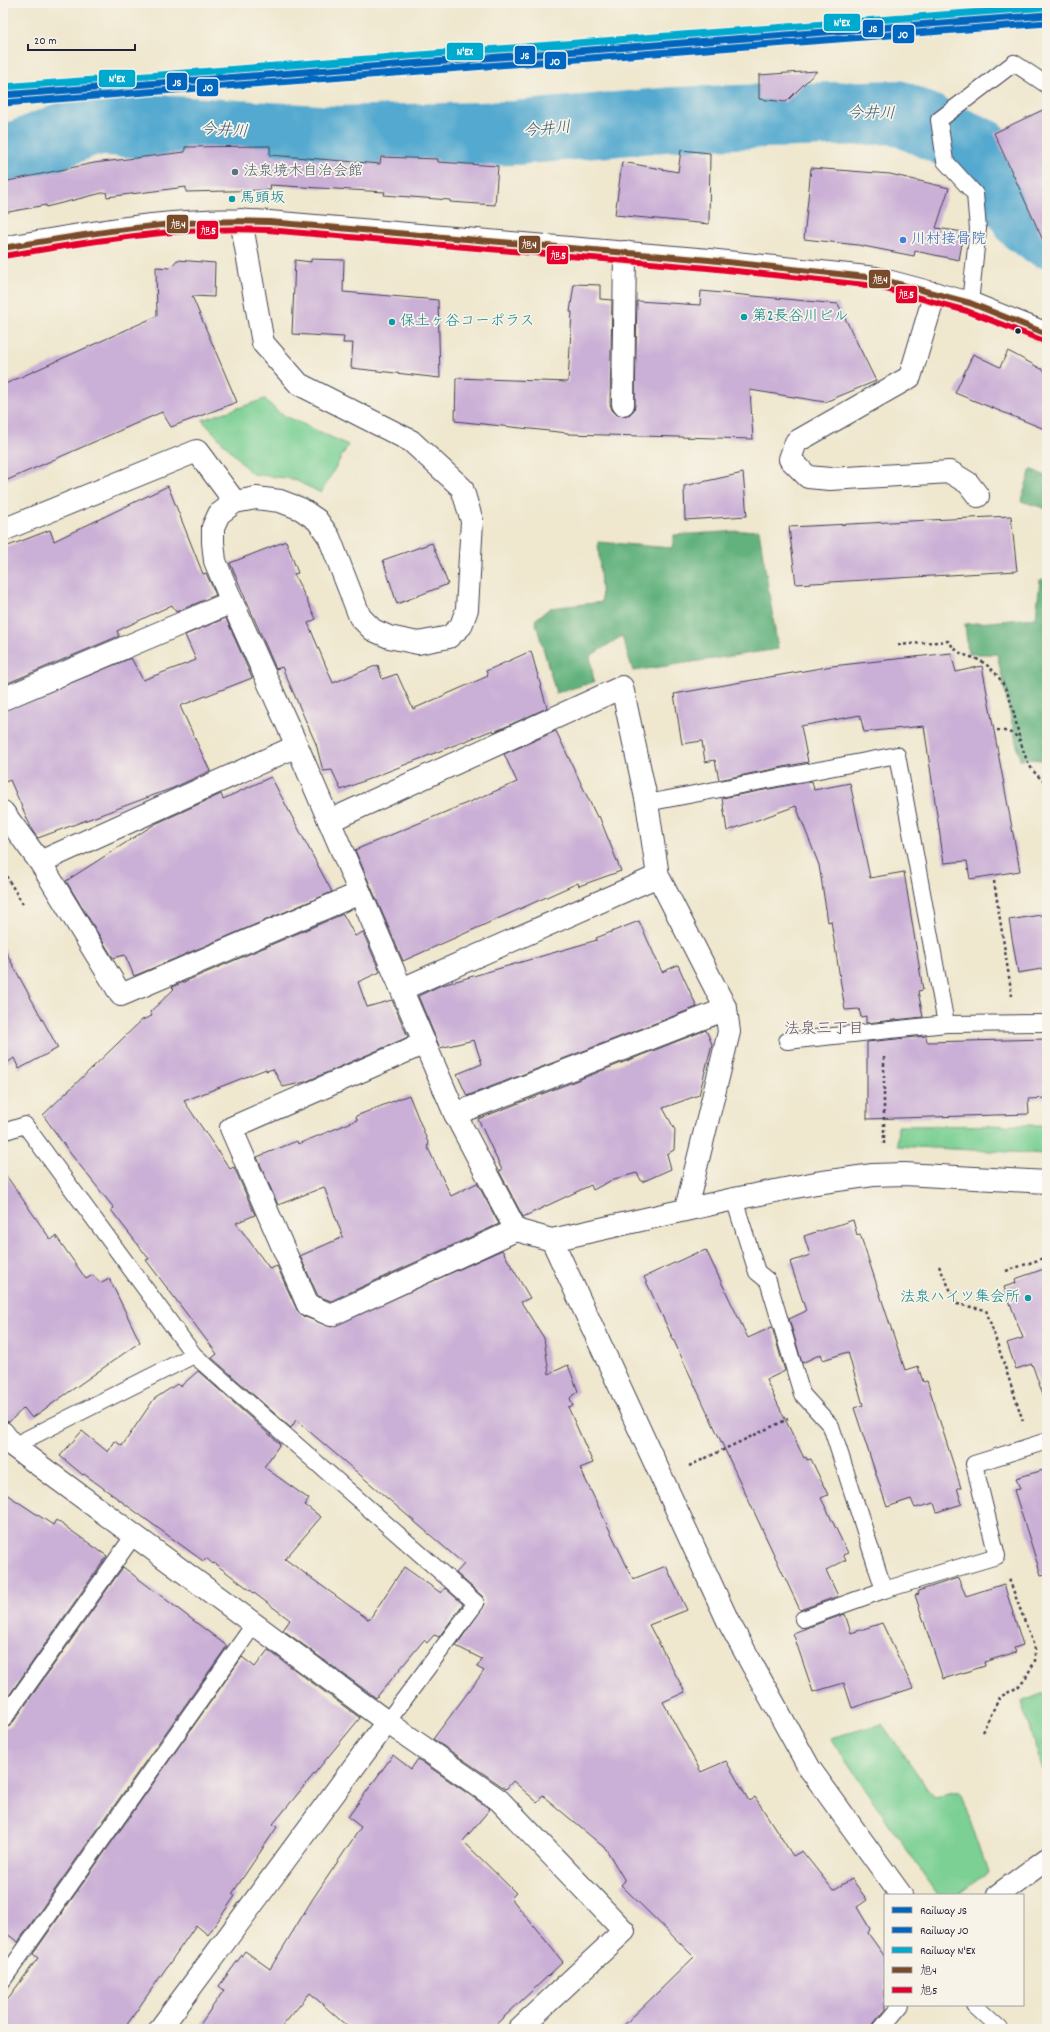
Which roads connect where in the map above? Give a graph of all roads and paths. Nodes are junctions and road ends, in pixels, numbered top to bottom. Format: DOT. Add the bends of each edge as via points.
graph roads {
  1 [pos="1047,85"];
  2 [pos="241,220"];
  3 [pos="3,248"];
  4 [pos="625,252"];
  5 [pos="935,293"];
  6 [pos="970,303"];
  7 [pos="1047,334"];
  8 [pos="623,404"];
  9 [pos="978,496"];
  10 [pos="235,502"];
  11 [pos="3,530"];
  12 [pos="232,602"];
  13 [pos="898,646"];
  14 [pos="3,699"];
  15 [pos="997,730"];
  16 [pos="1020,740"];
  17 [pos="297,746"];
  18 [pos="1047,784"];
  19 [pos="647,803"];
  20 [pos="3,812"];
  21 [pos="329,821"];
  22 [pos="40,862"];
  23 [pos="3,870"];
  24 [pos="658,876"];
  25 [pos="994,881"];
  26 [pos="360,893"];
  27 [pos="23,904"];
  28 [pos="402,989"];
  29 [pos="726,1009"];
  30 [pos="1047,1023"];
  31 [pos="946,1024"];
  32 [pos="1016,1024"];
  33 [pos="883,1031"];
  34 [pos="787,1041"];
  35 [pos="425,1043"];
  36 [pos="455,1114"];
  37 [pos="3,1132"];
  38 [pos="884,1145"];
  39 [pos="1047,1182"];
  40 [pos="734,1199"];
  41 [pos="686,1209"];
  42 [pos="516,1230"];
  43 [pos="552,1240"];
  44 [pos="1047,1257"];
  45 [pos="939,1266"];
  46 [pos="1006,1271"];
  47 [pos="194,1355"];
  48 [pos="814,1407"];
  49 [pos="1047,1441"];
  50 [pos="6,1445"];
  51 [pos="1031,1446"];
  52 [pos="687,1467"];
  53 [pos="134,1535"];
  54 [pos="998,1556"];
  55 [pos="884,1590"];
  56 [pos="803,1619"];
  57 [pos="255,1624"];
  58 [pos="3,1720"];
  59 [pos="387,1722"];
  60 [pos="982,1732"];
  61 [pos="1047,1859"];
  62 [pos="900,1894"];
  63 [pos="999,1894"];
  64 [pos="3,1980"];
  65 [pos="900,2006"];
  66 [pos="975,2006"];
  67 [pos="160,2029"];
  68 [pos="519,2029"];
  69 [pos="882,2029"];
  70 [pos="1000,2029"];
  1 -- 6 [label="lane" via="1014,63 939,120 945,161 975,194 978,229"];
  2 -- 3 [label="street" via="179,221 130,226"];
  2 -- 4 [label="street"];
  2 -- 10 [label="street" via="263,342 299,384 412,441 462,488 472,521 467,609 461,626 449,637 418,643 389,637 373,630 360,617 329,537 317,520 301,509 280,501 256,498"];
  4 -- 5 [label="street" via="876,278"];
  4 -- 8 [label="street"];
  5 -- 6 [label="street"];
  5 -- 9 [label="street" via="910,377 796,442 790,459 808,477 830,479 950,472 968,483"];
  6 -- 7 [label="street"];
  10 -- 11 [label="street" via="197,451"];
  10 -- 12 [label="street" via="219,514 213,527 215,561"];
  12 -- 14 [label="street"];
  12 -- 17 [label="street"];
  13 -- 16 [label="path" via="948,641 962,655 983,662 997,673 1008,692"];
  15 -- 16 [label="path" via="1010,731"];
  16 -- 18 [label="path" via="1030,765"];
  17 -- 21 [label="street"];
  17 -- 22 [label="street"];
  19 -- 21 [label="street" via="622,687"];
  19 -- 24 [label="street"];
  19 -- 31 [label="lane" via="897,755"];
  20 -- 22 [label="street"];
  21 -- 26 [label="street"];
  22 -- 26 [label="street" via="121,995"];
  23 -- 27 [label="path"];
  24 -- 28 [label="street"];
  24 -- 29 [label="street"];
  25 -- 32 [label="path"];
  26 -- 28 [label="street"];
  28 -- 35 [label="street"];
  29 -- 36 [label="street"];
  29 -- 41 [label="street" via="729,1032"];
  30 -- 32 [label="lane"];
  31 -- 32 [label="lane"];
  31 -- 33 [label="lane"];
  33 -- 34 [label="lane"];
  33 -- 38 [label="path"];
  35 -- 36 [label="street"];
  35 -- 42 [label="street" via="231,1128 308,1305 331,1315"];
  36 -- 42 [label="street"];
  37 -- 47 [label="lane" via="25,1125"];
  39 -- 40 [label="street" via="904,1174 816,1183"];
  40 -- 41 [label="street"];
  40 -- 48 [label="lane" via="757,1272 768,1281 802,1394"];
  41 -- 43 [label="street"];
  42 -- 43 [label="street"];
  43 -- 62 [label="street" via="728,1621 810,1769"];
  44 -- 46 [label="path"];
  45 -- 51 [label="path" via="957,1304 986,1310"];
  47 -- 50 [label="lane"];
  47 -- 59 [label="lane" via="476,1603"];
  48 -- 52 [label="path"];
  48 -- 55 [label="lane" via="831,1426"];
  49 -- 51 [label="lane"];
  50 -- 53 [label="street"];
  51 -- 54 [label="lane" via="974,1464"];
  53 -- 57 [label="street"];
  53 -- 58 [label="lane"];
  54 -- 55 [label="lane"];
  54 -- 60 [label="path" via="1006,1570 1035,1650 1035,1661 1018,1687 1000,1697"];
  55 -- 56 [label="lane"];
  57 -- 59 [label="street"];
  57 -- 64 [label="lane"];
  59 -- 67 [label="street"];
  59 -- 68 [label="street" via="499,1800 624,1931"];
  61 -- 63 [label="street"];
  65 -- 69 [label="lane"];
  66 -- 70 [label="lane"];
}
